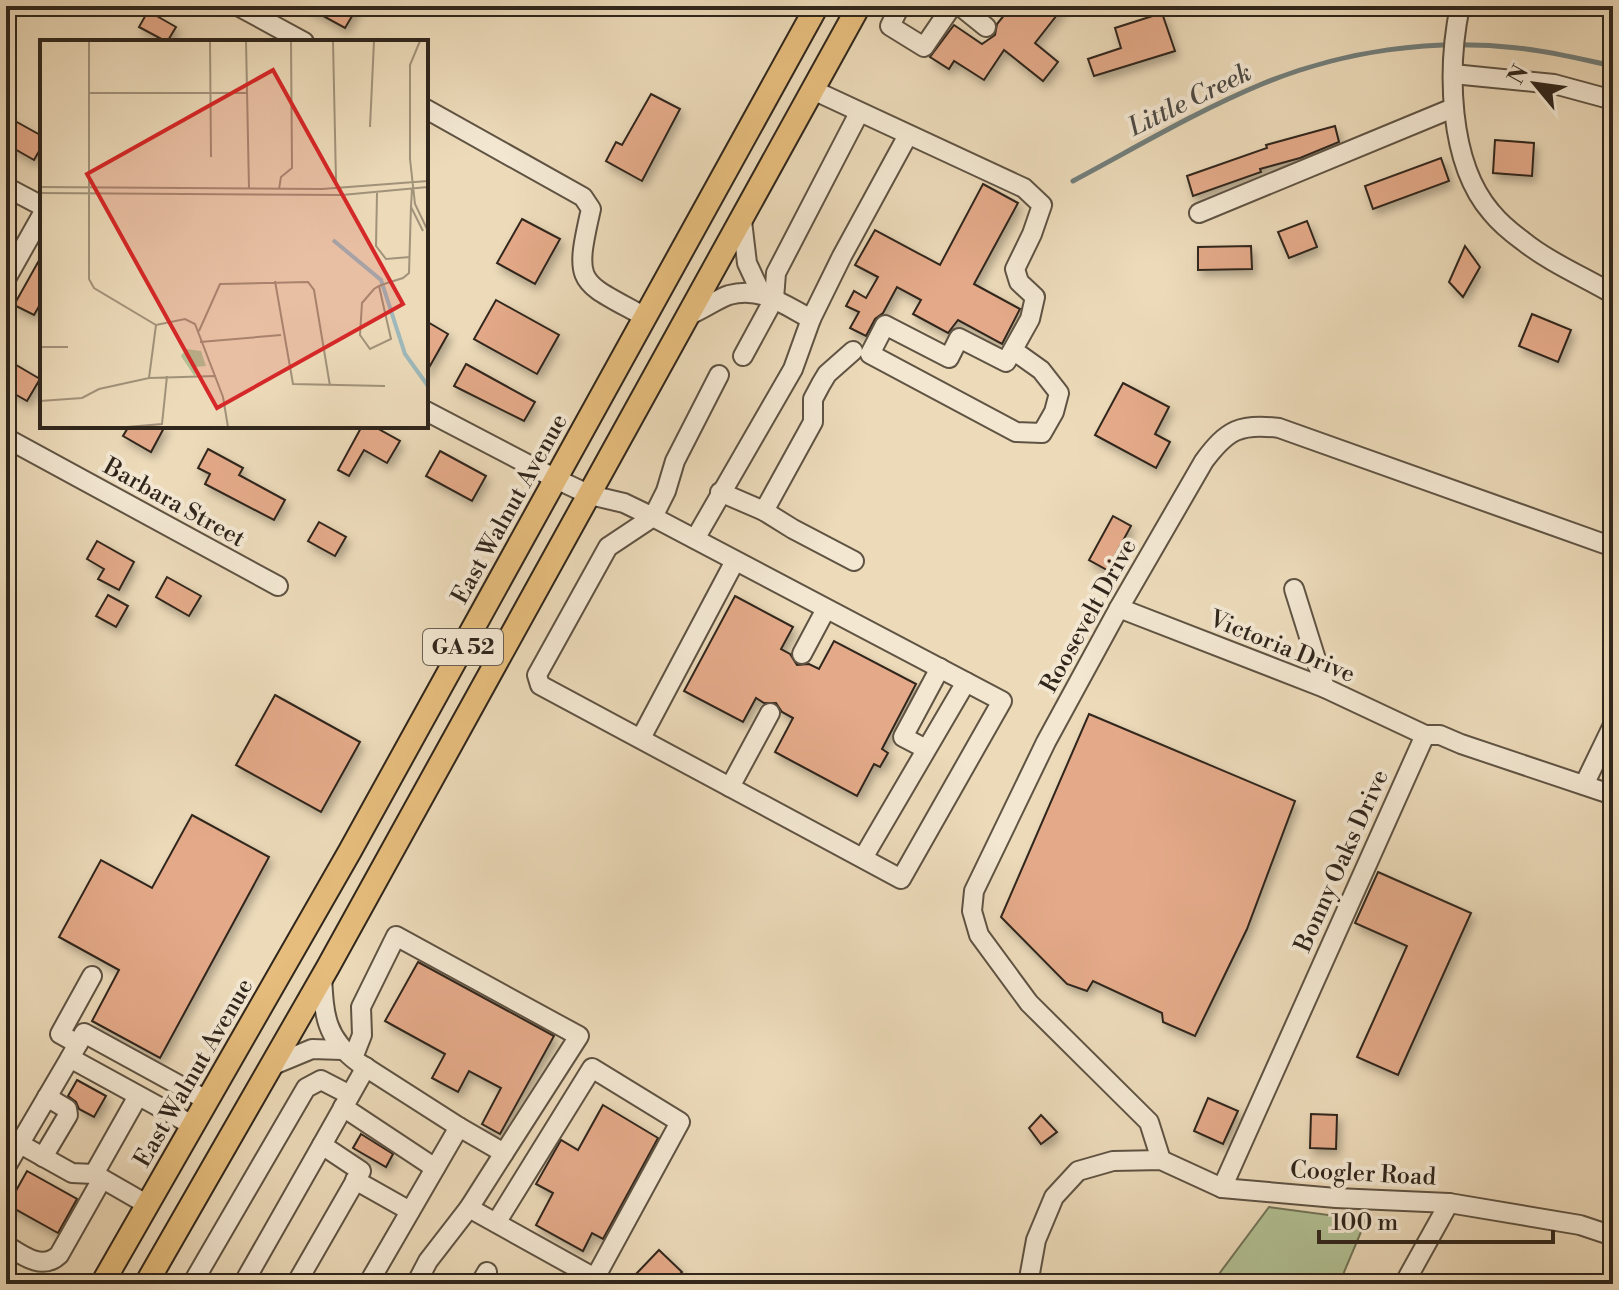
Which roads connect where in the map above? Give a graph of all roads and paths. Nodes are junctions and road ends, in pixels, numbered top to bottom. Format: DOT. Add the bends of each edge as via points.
graph roads {
  1 [pos="238,6"];
  2 [pos="817,6"];
  3 [pos="859,6"];
  4 [pos="900,6"];
  5 [pos="952,6"];
  6 [pos="960,6"];
  7 [pos="1460,6"];
  8 [pos="986,27"];
  9 [pos="300,40"];
  10 [pos="1453,74"];
  11 [pos="813,90"];
  12 [pos="1613,100"];
  13 [pos="1453,108"];
  14 [pos="428,110"];
  15 [pos="859,113"];
  16 [pos="908,135"];
  17 [pos="6,187"];
  18 [pos="40,205"];
  19 [pos="1199,213"];
  20 [pos="40,219"];
  21 [pos="742,221"];
  22 [pos="6,279"];
  23 [pos="1613,294"];
  24 [pos="768,296"];
  25 [pos="689,315"];
  26 [pos="645,317"];
  27 [pos="811,319"];
  28 [pos="1013,350"];
  29 [pos="853,351"];
  30 [pos="743,356"];
  31 [pos="793,369"];
  32 [pos="719,375"];
  33 [pos="821,384"];
  34 [pos="428,412"];
  35 [pos="6,438"];
  36 [pos="556,479"];
  37 [pos="720,492"];
  38 [pos="590,495"];
  39 [pos="764,511"];
  40 [pos="653,517"];
  41 [pos="695,539"];
  42 [pos="1613,547"];
  43 [pos="735,561"];
  44 [pos="854,561"];
  45 [pos="278,586"];
  46 [pos="1294,589"];
  47 [pos="1119,608"];
  48 [pos="826,609"];
  49 [pos="802,654"];
  50 [pos="940,668"];
  51 [pos="966,682"];
  52 [pos="1325,688"];
  53 [pos="770,713"];
  54 [pos="1613,725"];
  55 [pos="1425,735"];
  56 [pos="641,738"];
  57 [pos="926,749"];
  58 [pos="1584,785"];
  59 [pos="730,787"];
  60 [pos="1613,795"];
  61 [pos="863,858"];
  62 [pos="92,976"];
  63 [pos="322,976"];
  64 [pos="572,1047"];
  65 [pos="74,1051"];
  66 [pos="354,1059"];
  67 [pos="271,1066"];
  68 [pos="592,1068"];
  69 [pos="138,1096"];
  70 [pos="47,1097"];
  71 [pos="208,1101"];
  72 [pos="346,1101"];
  73 [pos="194,1126"];
  74 [pos="459,1127"];
  75 [pos="20,1144"];
  76 [pos="322,1145"];
  77 [pos="504,1153"];
  78 [pos="43,1157"];
  79 [pos="1161,1160"];
  80 [pos="6,1167"];
  81 [pos="435,1168"];
  82 [pos="98,1177"];
  83 [pos="355,1180"];
  84 [pos="1222,1188"];
  85 [pos="1449,1203"];
  86 [pos="148,1205"];
  87 [pos="469,1208"];
  88 [pos="410,1211"];
  89 [pos="496,1223"];
  90 [pos="1613,1236"];
  91 [pos="6,1245"];
  92 [pos="102,1284"];
  93 [pos="146,1284"];
  94 [pos="192,1284"];
  95 [pos="243,1284"];
  96 [pos="296,1284"];
  97 [pos="368,1284"];
  98 [pos="416,1284"];
  99 [pos="1028,1284"];
  100 [pos="1404,1284"];
  1 -- 9 [label="street"];
  2 -- 26 [label="main road, East Walnut Avenue / GA 52"];
  3 -- 11 [label="main road, GA 52"];
  4 -- 5 [label="street" via="890,26 924,47"];
  6 -- 8 [label="street"];
  7 -- 10 [label="street"];
  10 -- 12 [label="street" via="1554,84"];
  10 -- 13 [label="street"];
  11 -- 15 [label="street"];
  11 -- 21 [label="main road, GA 52"];
  13 -- 19 [label="street"];
  13 -- 23 [label="street" via="1474,185 1491,212 1525,243"];
  14 -- 26 [label="street" via="583,197 591,209 580,260 583,274 591,287"];
  15 -- 16 [label="street"];
  15 -- 24 [label="street"];
  16 -- 27 [label="street"];
  16 -- 28 [label="street" via="1024,188 1042,205 1015,269 1019,282 1035,297"];
  17 -- 18 [label="street"];
  20 -- 22 [label="street"];
  21 -- 24 [label="street" via="747,263"];
  21 -- 25 [label="main road, GA 52"];
  24 -- 25 [label="street" via="731,294"];
  24 -- 27 [label="street"];
  24 -- 30 [label="street"];
  25 -- 38 [label="main road, GA 52"];
  26 -- 36 [label="main road, East Walnut Avenue / GA 52"];
  27 -- 31 [label="street"];
  28 -- 28 [label="street" via="1006,362 959,338 949,358 885,325 870,354 1016,432 1042,433 1059,393 1041,370"];
  29 -- 33 [label="street"];
  31 -- 33 [label="street"];
  31 -- 37 [label="street"];
  32 -- 40 [label="street"];
  33 -- 39 [label="street" via="813,399 813,422"];
  34 -- 36 [label="street"];
  35 -- 45 [label="street, Barbara Street"];
  36 -- 38 [label="street"];
  36 -- 71 [label="main road, East Walnut Avenue / GA 52"];
  37 -- 39 [label="street"];
  37 -- 41 [label="street"];
  38 -- 40 [label="street"];
  38 -- 63 [label="main road, GA 52"];
  39 -- 44 [label="street"];
  40 -- 41 [label="street"];
  40 -- 56 [label="street" via="608,547 537,675 540,685"];
  41 -- 43 [label="street"];
  42 -- 47 [label="street, Roosevelt Drive" via="1279,428 1260,426 1237,429 1220,439"];
  43 -- 48 [label="street"];
  43 -- 56 [label="street"];
  46 -- 52 [label="street"];
  47 -- 52 [label="street, Victoria Drive"];
  47 -- 79 [label="street, Roosevelt Drive" via="980,877 972,911 979,935 1029,1003 1149,1122"];
  48 -- 49 [label="street"];
  48 -- 50 [label="street"];
  50 -- 51 [label="street"];
  50 -- 57 [label="street" via="903,737"];
  51 -- 57 [label="street"];
  51 -- 61 [label="street" via="1002,701 901,879"];
  52 -- 55 [label="street, Victoria Drive"];
  53 -- 59 [label="street"];
  54 -- 58 [label="street"];
  55 -- 58 [label="street" via="1440,735"];
  55 -- 84 [label="street, Bonny Oaks Drive"];
  56 -- 59 [label="street"];
  57 -- 61 [label="street"];
  58 -- 60 [label="street"];
  59 -- 61 [label="street"];
  62 -- 65 [label="street" via="60,1034"];
  63 -- 66 [label="street" via="328,1028"];
  63 -- 67 [label="main road, GA 52"];
  64 -- 66 [label="street" via="579,1036 396,936 361,1007 362,1035"];
  64 -- 68 [label="street"];
  64 -- 77 [label="street"];
  65 -- 69 [label="street"];
  65 -- 70 [label="street"];
  65 -- 71 [label="street" via="84,1033"];
  66 -- 67 [label="street" via="312,1049"];
  66 -- 72 [label="street"];
  66 -- 74 [label="street"];
  67 -- 93 [label="main road, GA 52"];
  68 -- 89 [label="street"];
  68 -- 89 [label="street" via="680,1122 595,1278"];
  69 -- 73 [label="street"];
  69 -- 82 [label="street"];
  70 -- 75 [label="street"];
  70 -- 78 [label="street" via="68,1115"];
  71 -- 73 [label="main road, East Walnut Avenue / GA 52"];
  72 -- 76 [label="street"];
  72 -- 81 [label="street"];
  72 -- 94 [label="street" via="321,1080 306,1088"];
  73 -- 86 [label="main road, East Walnut Avenue / GA 52"];
  74 -- 77 [label="street"];
  74 -- 81 [label="street"];
  75 -- 78 [label="street"];
  75 -- 80 [label="street"];
  76 -- 83 [label="street" via="361,1171"];
  76 -- 95 [label="street"];
  77 -- 87 [label="street"];
  78 -- 82 [label="street" via="72,1173"];
  79 -- 84 [label="street, Coogler Road"];
  79 -- 99 [label="street" via="1113,1161 1078,1171 1054,1197 1036,1240"];
  81 -- 88 [label="street"];
  82 -- 86 [label="street"];
  82 -- 91 [label="street" via="52,1261 30,1259"];
  83 -- 88 [label="street"];
  83 -- 96 [label="street"];
  84 -- 85 [label="street, Coogler Road"];
  85 -- 90 [label="street, Coogler Road" via="1580,1225"];
  85 -- 100 [label="street"];
  86 -- 92 [label="main road, East Walnut Avenue / GA 52"];
  87 -- 89 [label="street"];
  87 -- 98 [label="street"];
  88 -- 97 [label="street"];
}
